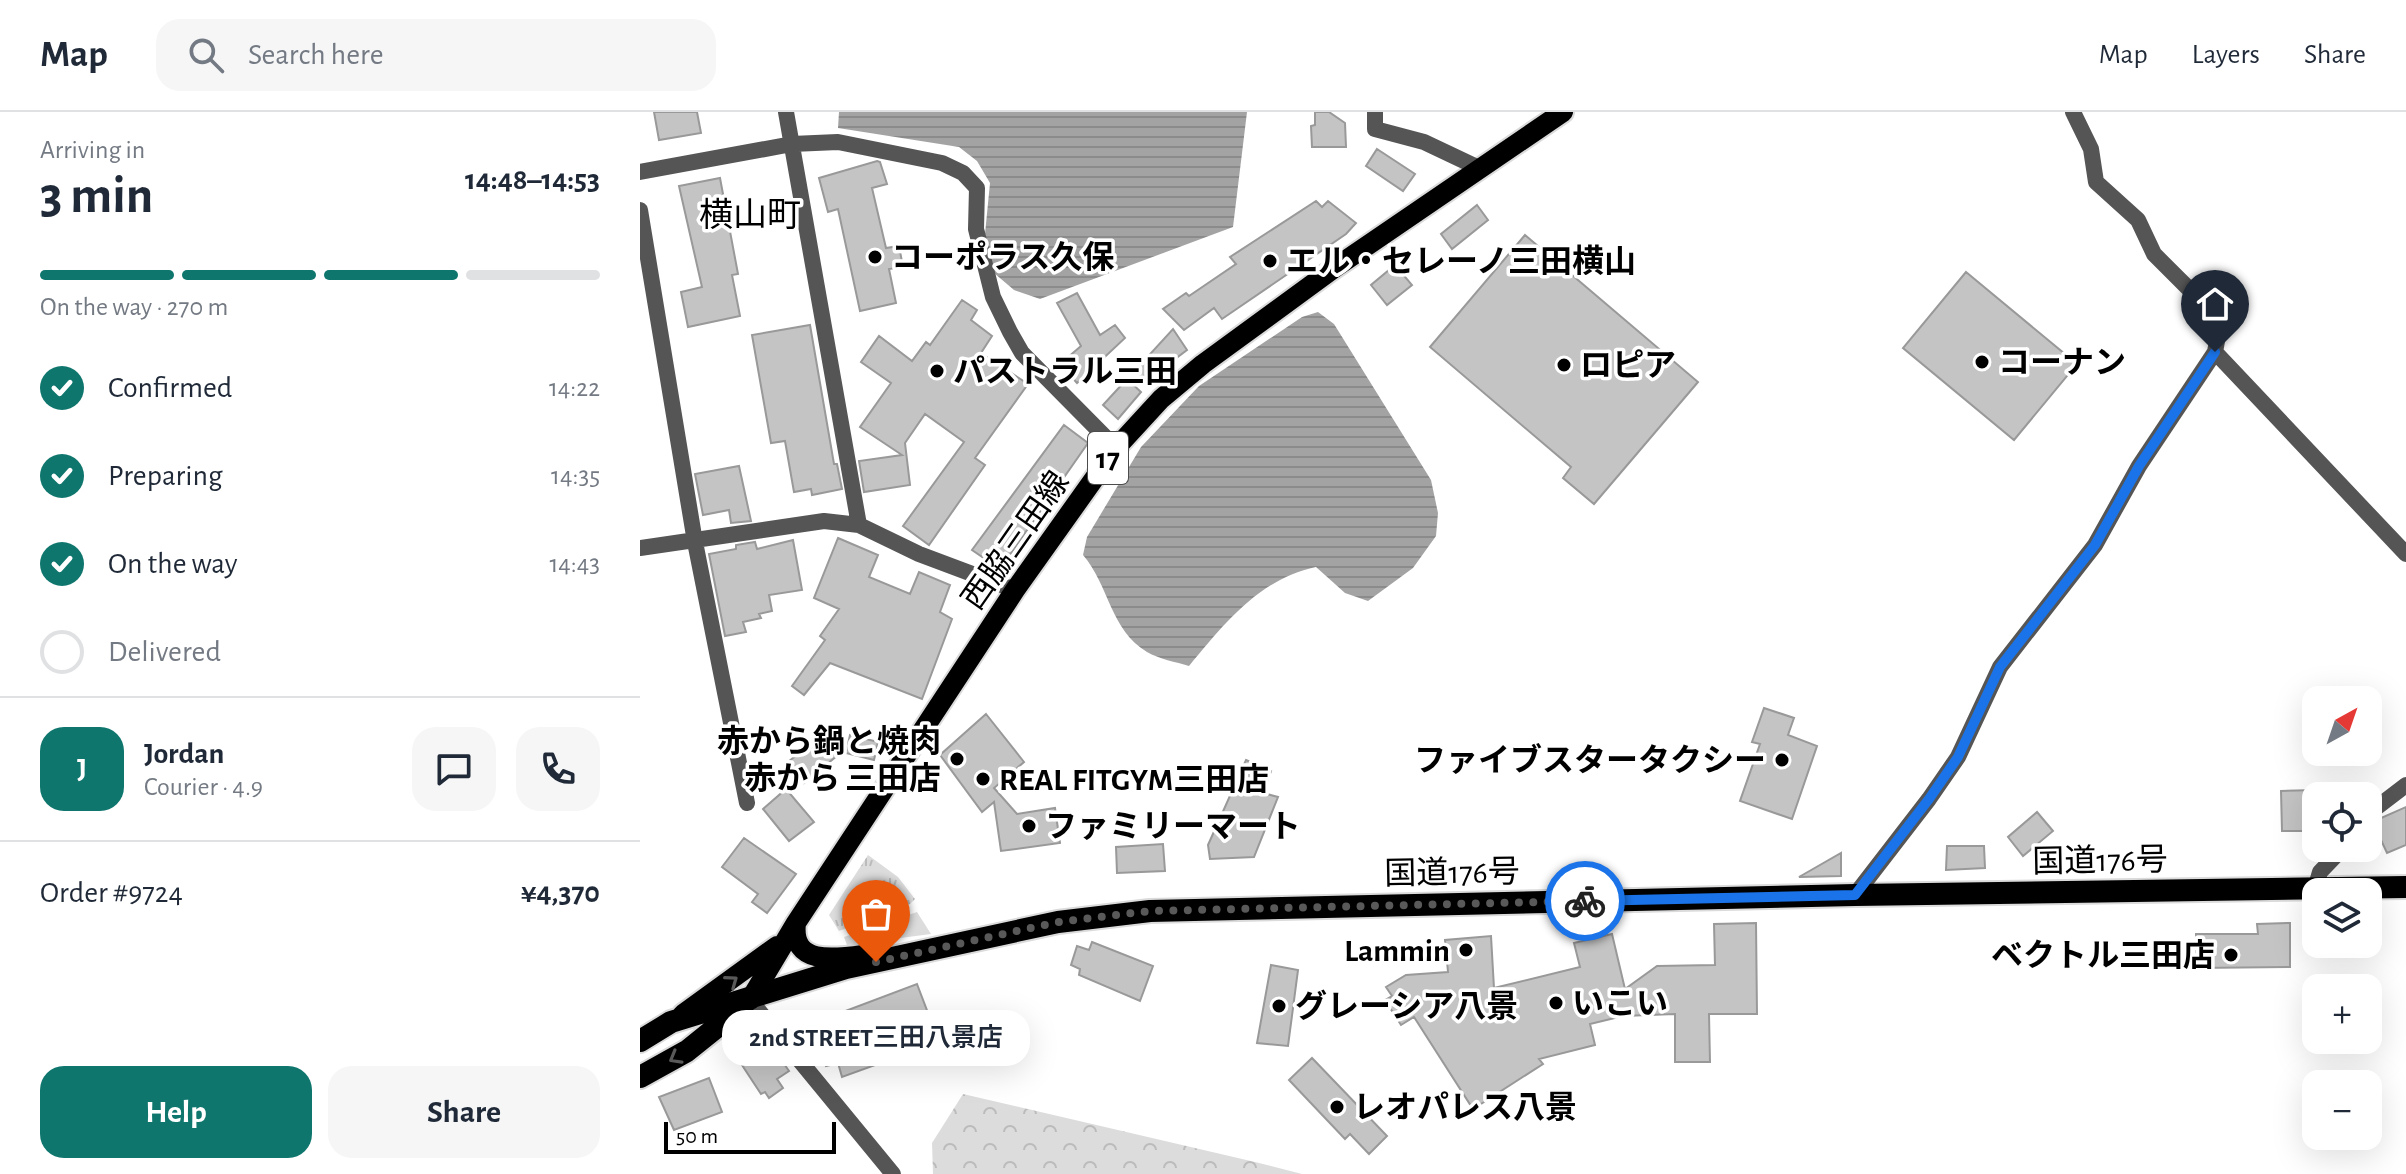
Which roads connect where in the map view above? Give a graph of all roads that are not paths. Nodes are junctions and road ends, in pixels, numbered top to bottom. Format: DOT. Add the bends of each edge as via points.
graph roads {
  1 [pos="786,112"];
  2 [pos="1375,112"];
  3 [pos="1563,112"];
  4 [pos="2073,112"];
  5 [pos="792,144"];
  6 [pos="1481,169"];
  7 [pos="640,172"];
  8 [pos="640,210"];
  9 [pos="2215,352"];
  10 [pos="1116,448"];
  11 [pos="859,525"];
  12 [pos="695,542"];
  13 [pos="640,548"];
  14 [pos="2406,554"];
  15 [pos="1015,590"];
  16 [pos="2406,785"];
  17 [pos="747,803"];
  18 [pos="2382,803"];
  19 [pos="2330,862"];
  20 [pos="2318,878"];
  21 [pos="2406,887"];
  22 [pos="2382,888"];
  23 [pos="2302,889"];
  24 [pos="1855,895"];
  25 [pos="792,929"];
  26 [pos="935,949"];
  27 [pos="750,1000"];
  28 [pos="671,1022"];
  29 [pos="640,1041"];
  30 [pos="640,1077"];
  31 [pos="893,1174"];
  1 -- 5 [label="street"];
  2 -- 6 [label="street" via="1375,129 1424,142"];
  3 -- 6 [label="main road, 西脇三田線 / 17"];
  4 -- 9 [label="street" via="2091,149 2096,182 2138,220 2154,254 2191,291 2223,308"];
  5 -- 7 [label="street"];
  5 -- 10 [label="street" via="838,142 942,163 963,173 977,188 976,229 993,297 1010,332 1022,353"];
  5 -- 11 [label="street"];
  6 -- 10 [label="main road, 西脇三田線 / 17" via="1203,364"];
  8 -- 12 [label="street"];
  9 -- 14 [label="street"];
  9 -- 24 [label="street" via="2139,466 2095,545 2000,667 1958,757"];
  10 -- 15 [label="main road, 西脇三田線 / 17"];
  11 -- 12 [label="street" via="824,521"];
  11 -- 15 [label="street"];
  12 -- 13 [label="street"];
  12 -- 17 [label="street"];
  15 -- 25 [label="main road, 西脇三田線 / 17"];
  16 -- 18 [label="street"];
  19 -- 20 [label="street"];
  21 -- 22 [label="highway, 国道176号"];
  23 -- 24 [label="highway, 国道176号"];
  24 -- 26 [label="highway, 国道176号" via="1150,911 1058,922"];
  25 -- 26 [label="main road" via="812,957 822,959"];
  25 -- 27 [label="main road, 西脇三田線 / 17"];
  28 -- 25 [label="main road, 西脇三田線 / 17, one-way" via="738,977"];
  26 -- 27 [label="highway, 国道176号" via="846,968"];
  27 -- 28 [label="highway, 国道176号"];
  27 -- 30 [label="highway, 国道176号, one-way" via="687,1051"];
  27 -- 31 [label="street"];
  28 -- 29 [label="highway, 国道176号"];
}
